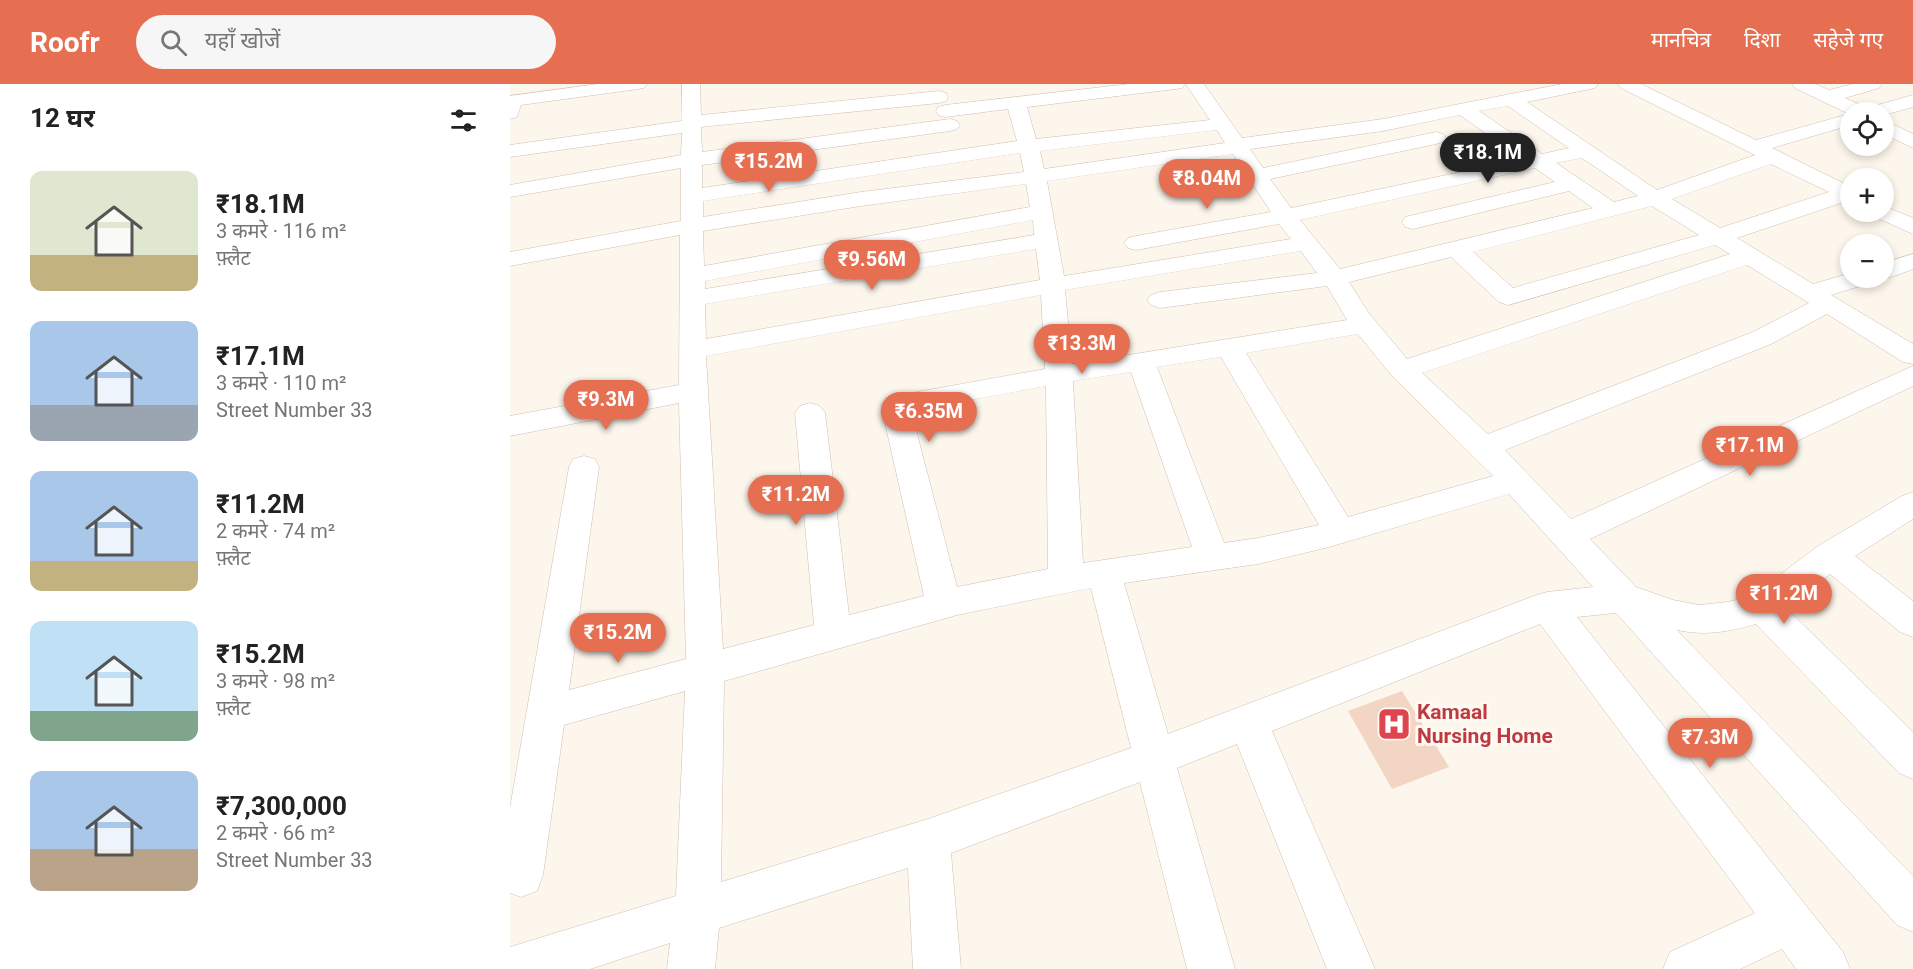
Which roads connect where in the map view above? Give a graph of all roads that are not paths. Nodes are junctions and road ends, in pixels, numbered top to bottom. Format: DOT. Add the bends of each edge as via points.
graph roads {
  1 [pos="638,84"];
  2 [pos="691,84"];
  3 [pos="847,84"];
  4 [pos="1176,84"];
  5 [pos="1195,84"];
  6 [pos="1589,84"];
  7 [pos="1627,84"];
  8 [pos="1802,84"];
  9 [pos="1873,84"];
  10 [pos="1830,96"];
  11 [pos="513,99"];
  12 [pos="1510,99"];
  13 [pos="1913,101"];
  14 [pos="1841,102"];
  15 [pos="765,103"];
  16 [pos="1016,103"];
  17 [pos="942,104"];
  18 [pos="851,105"];
  19 [pos="1894,106"];
  20 [pos="1463,109"];
  21 [pos="1534,116"];
  22 [pos="1840,123"];
  23 [pos="691,124"];
  24 [pos="1488,126"];
  25 [pos="1894,131"];
  26 [pos="857,138"];
  27 [pos="1233,138"];
  28 [pos="1912,141"];
  29 [pos="1030,145"];
  30 [pos="765,150"];
  31 [pos="510,151"];
  32 [pos="1585,151"];
  33 [pos="1764,152"];
  34 [pos="962,156"];
  35 [pos="691,160"];
  36 [pos="1538,161"];
  37 [pos="1258,175"];
  38 [pos="1036,176"];
  39 [pos="1573,184"];
  40 [pos="972,186"];
  41 [pos="1840,190"];
  42 [pos="510,191"];
  43 [pos="1840,197"];
  44 [pos="1655,198"];
  45 [pos="1610,210"];
  46 [pos="691,211"];
  47 [pos="1041,212"];
  48 [pos="1285,216"];
  49 [pos="1894,218"];
  50 [pos="1413,222"];
  51 [pos="1913,227"];
  52 [pos="1717,237"];
  53 [pos="1045,240"];
  54 [pos="1136,243"];
  55 [pos="1307,243"];
  56 [pos="1456,249"];
  57 [pos="1749,257"];
  58 [pos="510,259"];
  59 [pos="1913,261"];
  60 [pos="1894,268"];
  61 [pos="1334,278"];
  62 [pos="1052,285"];
  63 [pos="692,287"];
  64 [pos="1840,288"];
  65 [pos="1818,298"];
  66 [pos="1160,300"];
  67 [pos="1365,325"];
  68 [pos="1229,347"];
  69 [pos="692,350"];
  70 [pos="1913,356"];
  71 [pos="1141,361"];
  72 [pos="1402,370"];
  73 [pos="1059,375"];
  74 [pos="1913,375"];
  75 [pos="693,391"];
  76 [pos="810,413"];
  77 [pos="510,426"];
  78 [pos="1484,447"];
  79 [pos="584,467"];
  80 [pos="1516,481"];
  81 [pos="1907,516"];
  82 [pos="1340,532"];
  83 [pos="1567,535"];
  84 [pos="1830,555"];
  85 [pos="1212,556"];
  86 [pos="1104,572"];
  87 [pos="1066,580"];
  88 [pos="1627,598"];
  89 [pos="944,605"];
  90 [pos="1546,606"];
  91 [pos="1763,608"];
  92 [pos="1913,622"];
  93 [pos="832,633"];
  94 [pos="705,670"];
  95 [pos="546,713"];
  96 [pos="1248,721"];
  97 [pos="1155,759"];
  98 [pos="1913,760"];
  99 [pos="928,840"];
  100 [pos="521,875"];
  101 [pos="1908,897"];
  102 [pos="698,910"];
  103 [pos="1789,922"];
  104 [pos="1699,966"];
  105 [pos="514,969"];
  106 [pos="691,969"];
  107 [pos="937,969"];
  108 [pos="1211,969"];
  109 [pos="1350,969"];
  110 [pos="1826,969"];
  1 -- 11 [label="street"];
  2 -- 23 [label="street"];
  3 -- 18 [label="street"];
  4 -- 16 [label="street"];
  5 -- 27 [label="street"];
  6 -- 12 [label="street"];
  7 -- 33 [label="street"];
  8 -- 10 [label="street"];
  9 -- 10 [label="street"];
  10 -- 14 [label="street"];
  12 -- 20 [label="street"];
  12 -- 21 [label="street"];
  13 -- 19 [label="street"];
  15 -- 18 [label="street"];
  15 -- 23 [label="street"];
  15 -- 30 [label="street"];
  16 -- 17 [label="street"];
  16 -- 29 [label="street"];
  17 -- 18 [label="street"];
  17 -- 26 [label="street"];
  17 -- 34 [label="street"];
  18 -- 26 [label="street"];
  20 -- 24 [label="street"];
  20 -- 27 [label="street" via="1383,125"];
  21 -- 24 [label="street"];
  21 -- 32 [label="street"];
  22 -- 33 [label="street"];
  23 -- 31 [label="street"];
  23 -- 35 [label="street"];
  24 -- 36 [label="street"];
  24 -- 37 [label="street"];
  25 -- 28 [label="street"];
  26 -- 30 [label="street"];
  27 -- 29 [label="street"];
  27 -- 37 [label="street"];
  27 -- 38 [label="street"];
  29 -- 34 [label="street"];
  29 -- 38 [label="street"];
  30 -- 35 [label="street"];
  32 -- 36 [label="street"];
  32 -- 44 [label="street"];
  33 -- 41 [label="street"];
  33 -- 44 [label="street"];
  34 -- 40 [label="street"];
  34 -- 46 [label="street"];
  35 -- 42 [label="street"];
  35 -- 46 [label="street"];
  36 -- 39 [label="street"];
  36 -- 48 [label="street"];
  37 -- 48 [label="street"];
  38 -- 40 [label="street"];
  38 -- 47 [label="street"];
  39 -- 45 [label="street"];
  39 -- 50 [label="street"];
  40 -- 46 [label="street" via="861,199"];
  43 -- 52 [label="street"];
  44 -- 45 [label="street"];
  44 -- 52 [label="street"];
  45 -- 56 [label="street"];
  46 -- 58 [label="street"];
  46 -- 63 [label="street"];
  47 -- 53 [label="street"];
  47 -- 63 [label="street"];
  48 -- 54 [label="street"];
  48 -- 55 [label="street"];
  49 -- 51 [label="street"];
  52 -- 56 [label="street" via="1508,297"];
  52 -- 57 [label="street"];
  53 -- 62 [label="street"];
  53 -- 63 [label="street"];
  55 -- 61 [label="street"];
  55 -- 62 [label="street"];
  56 -- 61 [label="street"];
  57 -- 65 [label="street"];
  57 -- 72 [label="street"];
  59 -- 60 [label="street"];
  61 -- 66 [label="street"];
  61 -- 67 [label="street"];
  62 -- 69 [label="street"];
  62 -- 73 [label="street"];
  63 -- 69 [label="street"];
  64 -- 65 [label="street"];
  65 -- 70 [label="street"];
  65 -- 78 [label="street" via="1762,338"];
  67 -- 68 [label="street"];
  67 -- 72 [label="street"];
  68 -- 71 [label="street"];
  68 -- 82 [label="street"];
  69 -- 75 [label="street"];
  71 -- 73 [label="street"];
  71 -- 85 [label="street"];
  72 -- 78 [label="street"];
  73 -- 87 [label="street"];
  73 -- 89 [label="street" via="895,405"];
  74 -- 83 [label="street"];
  75 -- 77 [label="street"];
  75 -- 94 [label="street"];
  76 -- 93 [label="street"];
  78 -- 80 [label="street"];
  79 -- 95 [label="street"];
  80 -- 82 [label="street"];
  80 -- 83 [label="street"];
  81 -- 84 [label="street"];
  82 -- 85 [label="street" via="1258,551"];
  83 -- 88 [label="street"];
  84 -- 91 [label="street"];
  84 -- 92 [label="street"];
  85 -- 86 [label="street"];
  86 -- 87 [label="street"];
  86 -- 97 [label="street"];
  87 -- 89 [label="street"];
  88 -- 90 [label="street"];
  88 -- 91 [label="street" via="1699,620"];
  88 -- 101 [label="street"];
  89 -- 93 [label="street"];
  90 -- 96 [label="street"];
  90 -- 103 [label="street"];
  91 -- 98 [label="street"];
  93 -- 94 [label="street"];
  94 -- 95 [label="street"];
  94 -- 102 [label="street"];
  95 -- 100 [label="street"];
  96 -- 97 [label="street"];
  96 -- 109 [label="street"];
  97 -- 99 [label="street"];
  97 -- 108 [label="street"];
  99 -- 102 [label="street"];
  99 -- 107 [label="street"];
  102 -- 105 [label="street"];
  102 -- 106 [label="street"];
  103 -- 104 [label="street"];
  103 -- 110 [label="street"];
}
